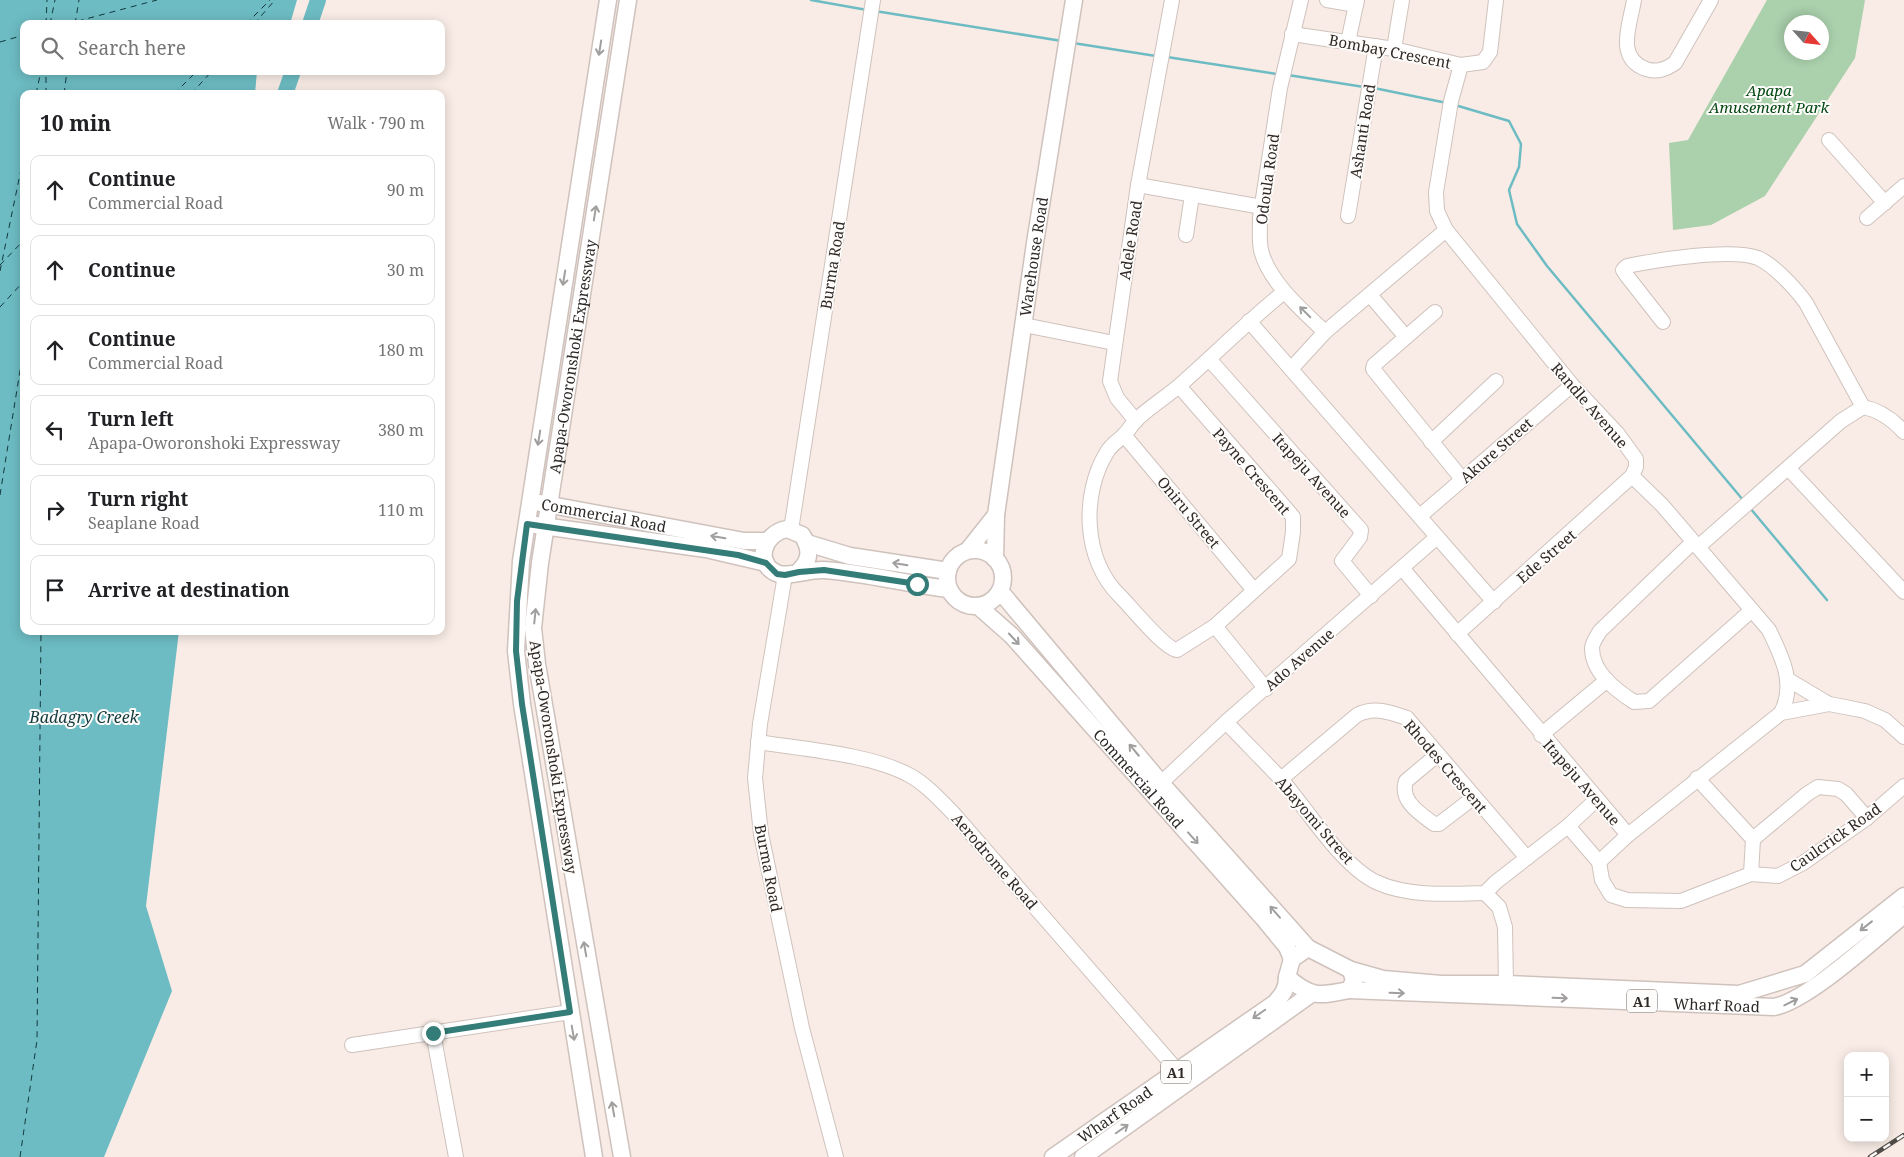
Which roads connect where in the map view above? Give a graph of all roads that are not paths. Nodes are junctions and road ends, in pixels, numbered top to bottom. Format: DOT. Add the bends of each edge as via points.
graph roads {
  1 [pos="608,0"];
  2 [pos="628,0"];
  3 [pos="1074,0"];
  4 [pos="1172,0"];
  5 [pos="1301,0"];
  6 [pos="1327,0"];
  7 [pos="1402,0"];
  8 [pos="1496,0"];
  9 [pos="1634,0"];
  10 [pos="1356,2"];
  11 [pos="1705,3"];
  12 [pos="872,6"];
  13 [pos="1292,34"];
  14 [pos="1348,42"];
  15 [pos="1376,46"];
  16 [pos="1394,49"];
  17 [pos="1461,65"];
  18 [pos="1829,140"];
  19 [pos="1138,185"];
  20 [pos="1904,186"];
  21 [pos="1192,194"];
  22 [pos="1885,203"];
  23 [pos="1262,207"];
  24 [pos="1348,216"];
  25 [pos="1867,218"];
  26 [pos="1446,230"];
  27 [pos="1186,235"];
  28 [pos="1284,292"];
  29 [pos="1370,295"];
  30 [pos="1435,312"];
  31 [pos="1249,321"];
  32 [pos="1663,322"];
  33 [pos="1024,325"];
  34 [pos="1325,332"];
  35 [pos="1406,337"];
  36 [pos="1114,343"];
  37 [pos="1209,359"];
  38 [pos="1291,369"];
  39 [pos="1496,381"];
  40 [pos="1572,385"];
  41 [pos="1179,386"];
  42 [pos="1863,407"];
  43 [pos="1136,421"];
  44 [pos="1904,432"];
  45 [pos="1124,435"];
  46 [pos="1431,442"];
  47 [pos="1789,469"];
  48 [pos="1632,476"];
  49 [pos="1462,480"];
  50 [pos="529,502"];
  51 [pos="550,504"];
  52 [pos="996,515"];
  53 [pos="1420,516"];
  54 [pos="527,524"];
  55 [pos="546,527"];
  56 [pos="791,530"];
  57 [pos="1438,537"];
  58 [pos="767,540"];
  59 [pos="807,543"];
  60 [pos="1696,545"];
  61 [pos="969,549"];
  62 [pos="995,559"];
  63 [pos="766,563"];
  64 [pos="1402,568"];
  65 [pos="948,571"];
  66 [pos="792,573"];
  67 [pos="949,589"];
  68 [pos="1253,589"];
  69 [pos="1000,591"];
  70 [pos="1904,592"];
  71 [pos="1371,596"];
  72 [pos="1494,602"];
  73 [pos="978,606"];
  74 [pos="1752,610"];
  75 [pos="1215,626"];
  76 [pos="1457,634"];
  77 [pos="1787,679"];
  78 [pos="1607,680"];
  79 [pos="1266,688"];
  80 [pos="1829,704"];
  81 [pos="1781,713"];
  82 [pos="1226,722"];
  83 [pos="1541,735"];
  84 [pos="1904,737"];
  85 [pos="758,742"];
  86 [pos="1437,755"];
  87 [pos="1697,778"];
  88 [pos="1280,779"];
  89 [pos="1161,783"];
  90 [pos="1904,786"];
  91 [pos="1473,798"];
  92 [pos="1596,800"];
  93 [pos="1867,818"];
  94 [pos="1568,826"];
  95 [pos="1628,835"];
  96 [pos="1752,838"];
  97 [pos="1527,858"];
  98 [pos="1599,862"];
  99 [pos="1751,874"];
  100 [pos="1485,893"];
  101 [pos="1904,896"];
  102 [pos="1904,915"];
  103 [pos="1308,948"];
  104 [pos="1292,958"];
  105 [pos="1351,970"];
  106 [pos="1287,977"];
  107 [pos="1506,984"];
  108 [pos="1349,990"];
  109 [pos="1311,994"];
  110 [pos="570,1012"];
  111 [pos="433,1033"];
  112 [pos="352,1045"];
  113 [pos="1182,1077"];
  114 [pos="456,1157"];
  115 [pos="594,1157"];
  116 [pos="622,1157"];
  117 [pos="836,1157"];
  118 [pos="1053,1157"];
  119 [pos="1083,1157"];
  1 -- 50 [label="main road, Apapa-Oworonshoki Expressway, one-way"];
  51 -- 2 [label="main road, Apapa-Oworonshoki Expressway, one-way"];
  3 -- 33 [label="main road, Warehouse Road"];
  4 -- 19 [label="street, Adele Road"];
  5 -- 13 [label="street, Odoula Road"];
  6 -- 10 [label="street"];
  7 -- 16 [label="street"];
  8 -- 17 [label="street, Bombay Crescent" via="1490,52 1483,62"];
  9 -- 11 [label="street" via="1626,45 1628,57 1637,66 1652,71 1666,69 1675,63"];
  10 -- 14 [label="street"];
  12 -- 56 [label="street, Burma Road"];
  13 -- 14 [label="street, Bombay Crescent"];
  13 -- 23 [label="street, Odoula Road" via="1284,63"];
  14 -- 15 [label="street, Bombay Crescent"];
  15 -- 16 [label="street, Bombay Crescent"];
  15 -- 24 [label="street, Ashanti Road"];
  16 -- 17 [label="street, Bombay Crescent"];
  17 -- 26 [label="street, Randle Avenue" via="1450,107 1436,192 1437,211"];
  18 -- 22 [label="street"];
  19 -- 21 [label="street"];
  19 -- 36 [label="street, Adele Road"];
  20 -- 22 [label="street"];
  21 -- 23 [label="street"];
  21 -- 27 [label="street"];
  22 -- 25 [label="street"];
  23 -- 28 [label="street, Odoula Road" via="1261,251"];
  26 -- 29 [label="street"];
  26 -- 40 [label="street, Randle Avenue"];
  28 -- 31 [label="street"];
  34 -- 28 [label="street, Odoula Road, one-way"];
  29 -- 34 [label="street"];
  29 -- 35 [label="street"];
  30 -- 35 [label="street"];
  31 -- 37 [label="street"];
  31 -- 38 [label="street"];
  32 -- 42 [label="street" via="1627,276 1624,270 1627,266 1670,258 1758,258 1806,302"];
  33 -- 36 [label="street"];
  33 -- 52 [label="main road, Warehouse Road"];
  34 -- 38 [label="street"];
  35 -- 46 [label="street" via="1373,369"];
  36 -- 43 [label="street, Adele Road" via="1110,381 1113,391"];
  37 -- 41 [label="street"];
  37 -- 71 [label="street, Itapeju Avenue" via="1361,530 1360,537 1342,561"];
  38 -- 53 [label="street"];
  39 -- 46 [label="street"];
  40 -- 48 [label="street, Randle Avenue" via="1617,433 1636,459"];
  40 -- 49 [label="street, Akure Street"];
  41 -- 43 [label="street"];
  41 -- 68 [label="street, Payne Crescent" via="1293,517 1289,559"];
  42 -- 44 [label="street" via="1873,409"];
  42 -- 47 [label="street" via="1842,421"];
  43 -- 45 [label="street"];
  45 -- 68 [label="street, Oniru Street"];
  45 -- 75 [label="street, Payne Crescent" via="1108,450 1097,470 1090,527 1096,560 1110,586 1171,649 1183,647"];
  46 -- 49 [label="street"];
  47 -- 60 [label="street"];
  47 -- 70 [label="street"];
  48 -- 60 [label="street"];
  48 -- 72 [label="street, Ede Street"];
  49 -- 53 [label="street, Akure Street"];
  50 -- 51 [label="main road, Commercial Road"];
  50 -- 54 [label="main road, Apapa-Oworonshoki Expressway"];
  51 -- 55 [label="main road, Apapa-Oworonshoki Expressway"];
  58 -- 51 [label="main road, Commercial Road, one-way" via="744,542"];
  52 -- 61 [label="main road"];
  52 -- 62 [label="main road, Warehouse Road"];
  53 -- 57 [label="street"];
  54 -- 55 [label="main road, Commercial Road"];
  54 -- 110 [label="main road, Apapa-Oworonshoki Expressway" via="517,601 516,651"];
  55 -- 63 [label="main road, Commercial Road" via="706,549"];
  116 -- 55 [label="main road, Apapa-Oworonshoki Expressway, one-way" via="537,664 533,628"];
  56 -- 58 [label="main road" via="780,530"];
  56 -- 59 [label="main road" via="802,535"];
  57 -- 64 [label="street, Ado Avenue"];
  57 -- 72 [label="street"];
  58 -- 63 [label="main road" via="764,548"];
  65 -- 59 [label="main road, one-way" via="850,556"];
  59 -- 66 [label="main road" via="808,559"];
  60 -- 74 [label="street"];
  60 -- 78 [label="street" via="1600,631 1592,647 1596,666"];
  61 -- 62 [label="main road" via="985,552"];
  61 -- 65 [label="main road" via="958,556"];
  62 -- 69 [label="main road" via="1002,573"];
  63 -- 66 [label="main road" via="777,574"];
  64 -- 71 [label="street, Ado Avenue"];
  64 -- 76 [label="street, Itapeju Avenue"];
  65 -- 67 [label="main road"];
  66 -- 67 [label="main road" via="824,570"];
  66 -- 85 [label="street, Burma Road"];
  67 -- 73 [label="main road" via="961,603"];
  68 -- 75 [label="street, Payne Crescent"];
  69 -- 73 [label="main road" via="987,603"];
  89 -- 69 [label="main road, Commercial Road, one-way"];
  71 -- 79 [label="street, Ado Avenue"];
  72 -- 76 [label="street, Ede Street"];
  73 -- 104 [label="main road, Commercial Road, one-way" via="1012,636 1258,911"];
  74 -- 77 [label="street" via="1769,630 1781,655"];
  74 -- 78 [label="street" via="1649,701 1634,702"];
  75 -- 79 [label="street"];
  76 -- 83 [label="street, Itapeju Avenue"];
  77 -- 80 [label="street"];
  77 -- 81 [label="street" via="1786,702"];
  78 -- 83 [label="street"];
  79 -- 82 [label="street, Ado Avenue"];
  80 -- 81 [label="street, Itapeju Avenue"];
  80 -- 84 [label="street, Itapeju Avenue" via="1865,711 1885,720"];
  81 -- 87 [label="street, Itapeju Avenue"];
  82 -- 88 [label="street, Abayomi Street"];
  82 -- 89 [label="street, Ado Avenue"];
  83 -- 92 [label="street, Itapeju Avenue"];
  85 -- 113 [label="street, Aerodrome Road" via="879,763 909,775 931,791"];
  85 -- 117 [label="street, Burma Road" via="755,778 761,834 807,1052"];
  86 -- 88 [label="street, Rhodes Crescent" via="1407,718 1368,710"];
  86 -- 91 [label="street, Rhodes Crescent"];
  86 -- 91 [label="street" via="1406,781 1404,795 1417,812 1439,824"];
  87 -- 95 [label="street, Itapeju Avenue"];
  87 -- 96 [label="street"];
  88 -- 100 [label="street, Abayomi Street" via="1351,864 1376,882 1407,890"];
  103 -- 89 [label="main road, Commercial Road, one-way"];
  90 -- 93 [label="street, Caulcrick Road"];
  91 -- 97 [label="street, Rhodes Crescent"];
  92 -- 94 [label="street"];
  92 -- 95 [label="street, Itapeju Avenue"];
  93 -- 96 [label="street" via="1846,794 1838,789 1818,787"];
  93 -- 99 [label="street, Caulcrick Road" via="1803,863 1778,876"];
  94 -- 97 [label="street"];
  94 -- 98 [label="street, Caulcrick Road"];
  95 -- 98 [label="street"];
  96 -- 99 [label="street"];
  97 -- 100 [label="street"];
  98 -- 99 [label="street, Caulcrick Road" via="1602,880 1611,895 1627,900 1681,901"];
  100 -- 107 [label="street" via="1499,907 1505,926"];
  101 -- 107 [label="main road, Wharf Road / A1, one-way" via="1805,974 1739,994"];
  108 -- 102 [label="main road, Wharf Road / A1, one-way" via="1774,1007 1792,1002 1810,990"];
  103 -- 104 [label="main road"];
  103 -- 105 [label="main road, Wharf Road"];
  104 -- 106 [label="main road, Wharf Road"];
  105 -- 107 [label="main road, Wharf Road / A1" via="1383,978 1431,983"];
  105 -- 108 [label="main road" via="1354,981"];
  106 -- 109 [label="main road"];
  106 -- 113 [label="main road, Wharf Road / A1, one-way" via="1287,987 1275,1003"];
  108 -- 109 [label="main road, Wharf Road" via="1319,996"];
  109 -- 113 [label="main road, Wharf Road / A1"];
  110 -- 111 [label="street"];
  110 -- 115 [label="main road, Apapa-Oworonshoki Expressway, one-way"];
  111 -- 112 [label="street"];
  111 -- 114 [label="street"];
  113 -- 118 [label="main road, Wharf Road / A1"];
  119 -- 113 [label="main road, Wharf Road / A1, one-way"];
}
